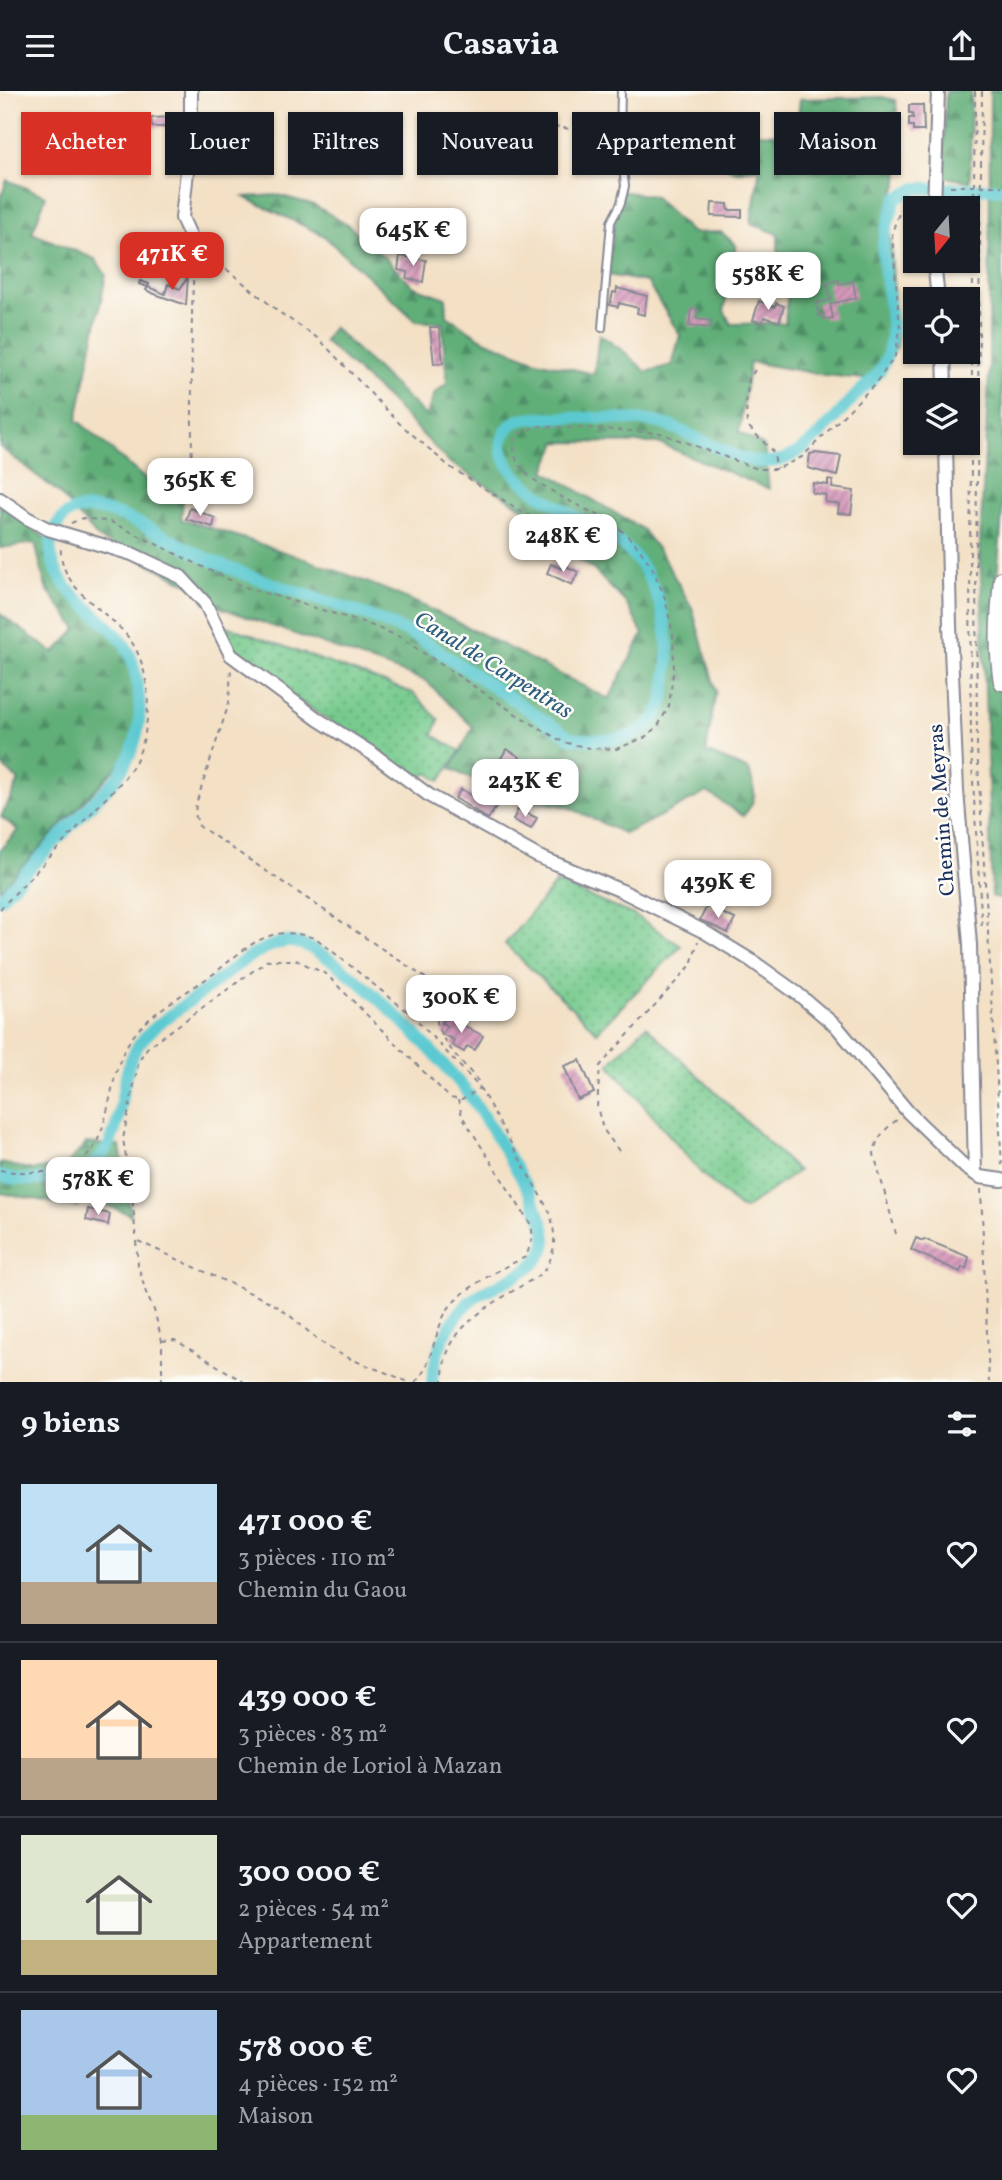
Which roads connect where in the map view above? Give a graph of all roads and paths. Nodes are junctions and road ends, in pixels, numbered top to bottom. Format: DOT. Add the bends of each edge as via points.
graph roads {
  1 [pos="191,91"];
  2 [pos="621,91"];
  3 [pos="938,91"];
  4 [pos="975,91"];
  5 [pos="982,91"];
  6 [pos="620,112"];
  7 [pos="624,175"];
  8 [pos="950,186"];
  9 [pos="1002,186"];
  10 [pos="935,196"];
  11 [pos="903,210"];
  12 [pos="195,243"];
  13 [pos="602,328"];
  14 [pos="755,370"];
  15 [pos="946,455"];
  16 [pos="777,468"];
  17 [pos="190,495"];
  18 [pos="0,499"];
  19 [pos="553,531"];
  20 [pos="57,532"];
  21 [pos="1002,579"];
  22 [pos="231,655"];
  23 [pos="1002,682"];
  24 [pos="0,909"];
  25 [pos="703,930"];
  26 [pos="982,931"];
  27 [pos="480,1088"];
  28 [pos="457,1100"];
  29 [pos="908,1112"];
  30 [pos="619,1151"];
  31 [pos="1002,1166"];
  32 [pos="0,1170"];
  33 [pos="978,1175"];
  34 [pos="1002,1180"];
  35 [pos="896,1234"];
  36 [pos="137,1241"];
  37 [pos="162,1341"];
  38 [pos="162,1382"];
  39 [pos="244,1382"];
  40 [pos="408,1382"];
  41 [pos="415,1382"];
  42 [pos="443,1382"];
  43 [pos="989,1382"];
  1 -- 12 [label="street" via="182,218"];
  2 -- 6 [label="lane"];
  3 -- 10 [label="street"];
  4 -- 26 [label="path" via="971,748"];
  5 -- 31 [label="path" via="977,748"];
  7 -- 13 [label="lane" via="621,203 611,222"];
  8 -- 9 [label="path, bridge"];
  11 -- 16 [label="path" via="892,235 900,329 894,356 887,370 802,457"];
  12 -- 17 [label="path"];
  12 -- 19 [label="path" via="319,339 399,423 450,467"];
  14 -- 16 [label="path" via="749,379 747,425 773,452"];
  15 -- 33 [label="street, Chemin de Meyras" via="950,639 969,933"];
  16 -- 20 [label="path" via="744,465 660,433 538,426 513,440 518,464 531,478 612,522 635,543 665,598 673,635 669,706 658,726 644,738 616,749 563,742 398,636 242,586 111,522 83,518"];
  18 -- 20 [label="street"];
  20 -- 22 [label="street" via="132,554 181,577 205,603"];
  20 -- 24 [label="path" via="66,573 131,640 141,660 148,701 145,734 138,758 124,779"];
  21 -- 23 [label="street" via="998,659"];
  22 -- 25 [label="street" via="319,720 477,824"];
  22 -- 27 [label="path" via="229,703 196,804 199,826 424,977 439,995 441,1035"];
  25 -- 29 [label="street" via="798,994 836,1027"];
  25 -- 30 [label="path" via="691,965 600,1066 597,1107 603,1129"];
  27 -- 28 [label="path"];
  27 -- 32 [label="path" via="413,1016 329,947 302,934 278,934 255,943 138,1030 122,1055 104,1125 85,1159 64,1171"];
  27 -- 42 [label="path" via="550,1213 553,1249 546,1269 461,1327 447,1353"];
  28 -- 36 [label="path" via="326,974 296,960 268,960 158,1038 139,1061 123,1139"];
  28 -- 41 [label="path" via="462,1116 531,1224 533,1237 526,1257 504,1266 449,1308 422,1377"];
  29 -- 33 [label="street"];
  29 -- 35 [label="path" via="885,1129 874,1154"];
  33 -- 34 [label="street"];
  33 -- 43 [label="path"];
  36 -- 37 [label="path" via="138,1265"];
  36 -- 40 [label="path" via="270,1302 334,1351"];
  37 -- 38 [label="path"];
  37 -- 39 [label="path" via="175,1340"];
}
